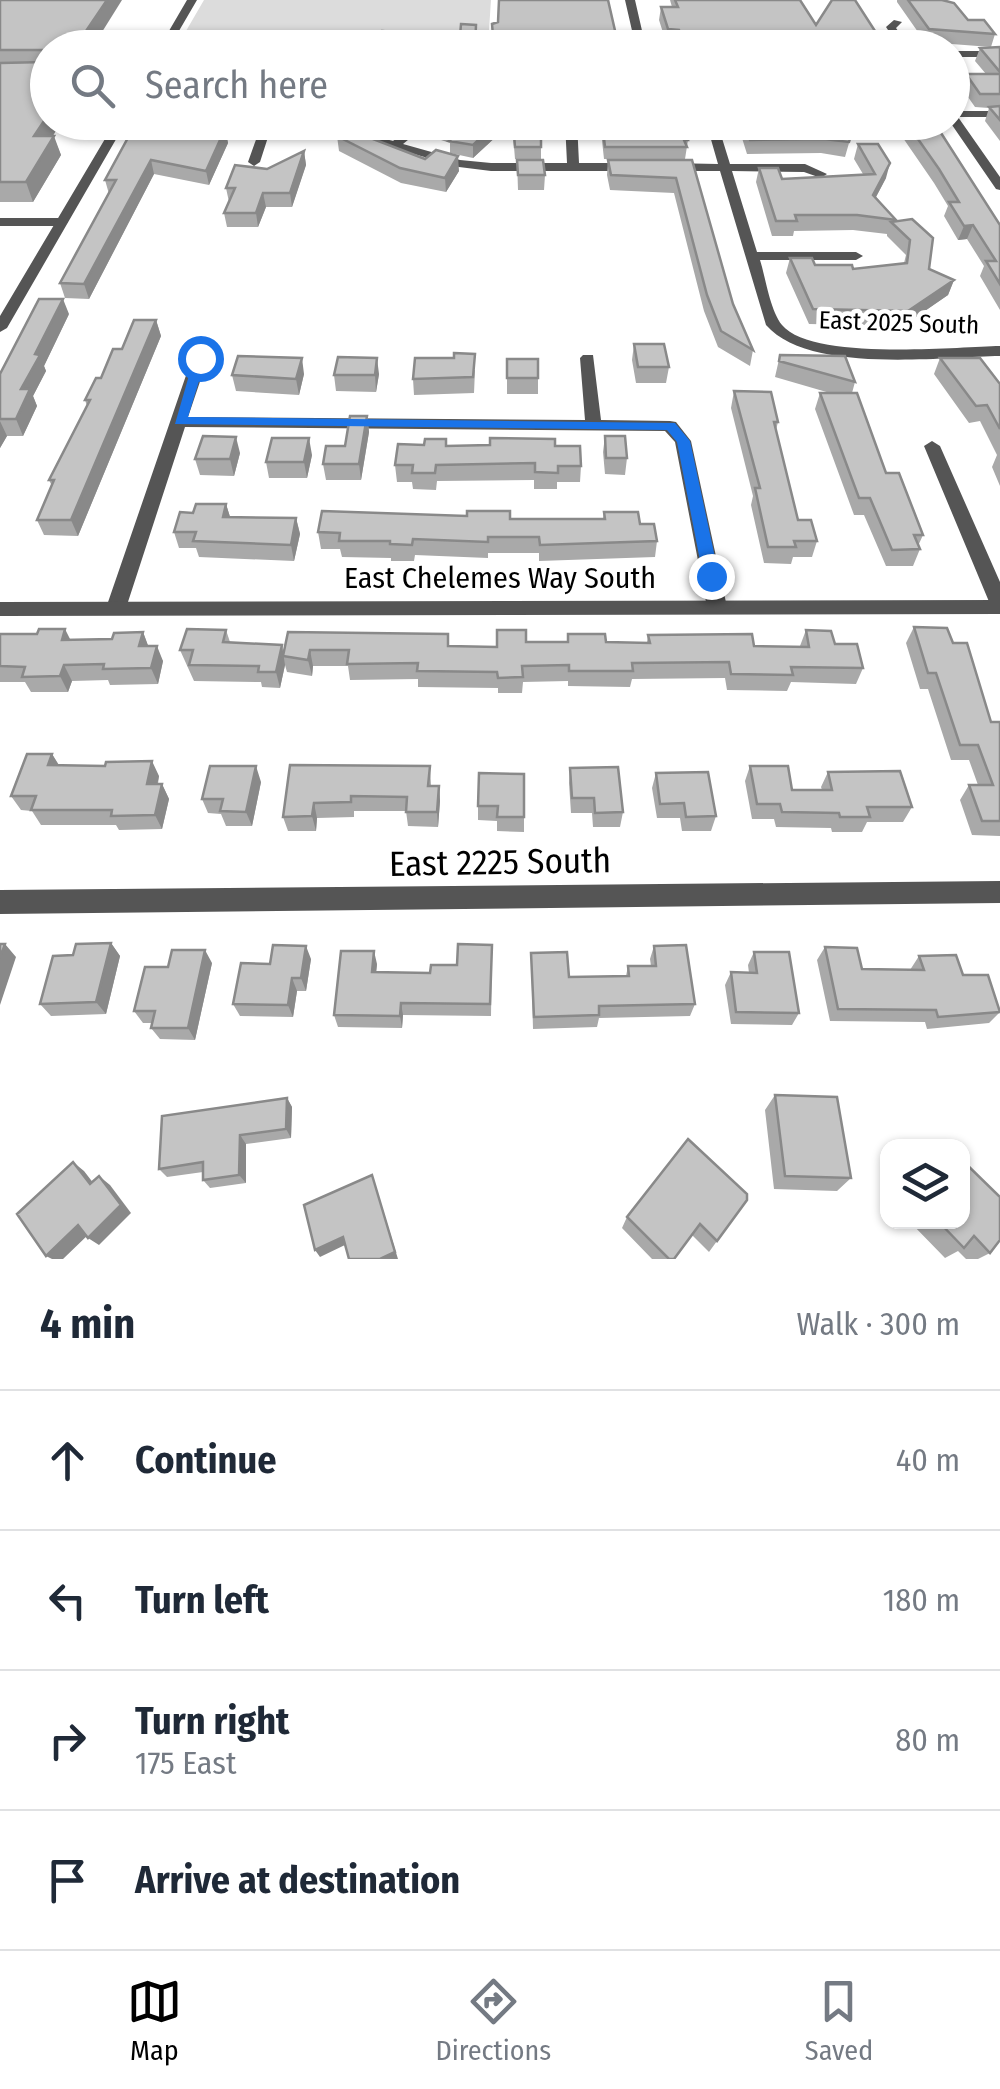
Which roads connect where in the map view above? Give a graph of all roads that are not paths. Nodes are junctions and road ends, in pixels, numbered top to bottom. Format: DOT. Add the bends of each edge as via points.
graph roads {
  1 [pos="192,0"];
  2 [pos="630,0"];
  3 [pos="897,22"];
  4 [pos="174,30"];
  5 [pos="637,30"];
  6 [pos="894,30"];
  7 [pos="970,54"];
  8 [pos="1000,54"];
  9 [pos="1000,114"];
  10 [pos="970,115"];
  11 [pos="110,140"];
  12 [pos="262,140"];
  13 [pos="381,140"];
  14 [pos="402,140"];
  15 [pos="572,140"];
  16 [pos="716,140"];
  17 [pos="969,140"];
  18 [pos="397,144"];
  19 [pos="254,162"];
  20 [pos="724,167"];
  21 [pos="574,168"];
  22 [pos="821,174"];
  23 [pos="1000,186"];
  24 [pos="0,222"];
  25 [pos="62,222"];
  26 [pos="752,256"];
  27 [pos="856,256"];
  28 [pos="0,328"];
  29 [pos="1000,351"];
  30 [pos="200,358"];
  31 [pos="588,358"];
  32 [pos="180,422"];
  33 [pos="592,423"];
  34 [pos="932,446"];
  35 [pos="1000,606"];
  36 [pos="718,607"];
  37 [pos="0,608"];
  38 [pos="116,608"];
  39 [pos="1000,892"];
  40 [pos="0,902"];
  1 -- 4 [label="street"];
  2 -- 5 [label="street"];
  3 -- 6 [label="street"];
  7 -- 8 [label="street"];
  9 -- 10 [label="street"];
  11 -- 25 [label="street"];
  12 -- 19 [label="street"];
  13 -- 18 [label="street"];
  14 -- 18 [label="street"];
  15 -- 21 [label="street"];
  16 -- 20 [label="street"];
  17 -- 23 [label="street"];
  18 -- 21 [label="street" via="459,163"];
  20 -- 21 [label="street"];
  20 -- 22 [label="street"];
  20 -- 26 [label="street"];
  24 -- 25 [label="street"];
  25 -- 28 [label="street"];
  26 -- 27 [label="street"];
  26 -- 29 [label="street, East 2025 South" via="773,325 797,343 830,351"];
  30 -- 32 [label="street"];
  31 -- 33 [label="street"];
  32 -- 33 [label="street"];
  32 -- 38 [label="street"];
  33 -- 36 [label="street" via="670,426 684,441"];
  34 -- 35 [label="street"];
  35 -- 36 [label="street, East Chelemes Way South"];
  36 -- 38 [label="street, East Chelemes Way South"];
  37 -- 38 [label="street, East Chelemes Way South"];
  39 -- 40 [label="street, East 2225 South"];
}
